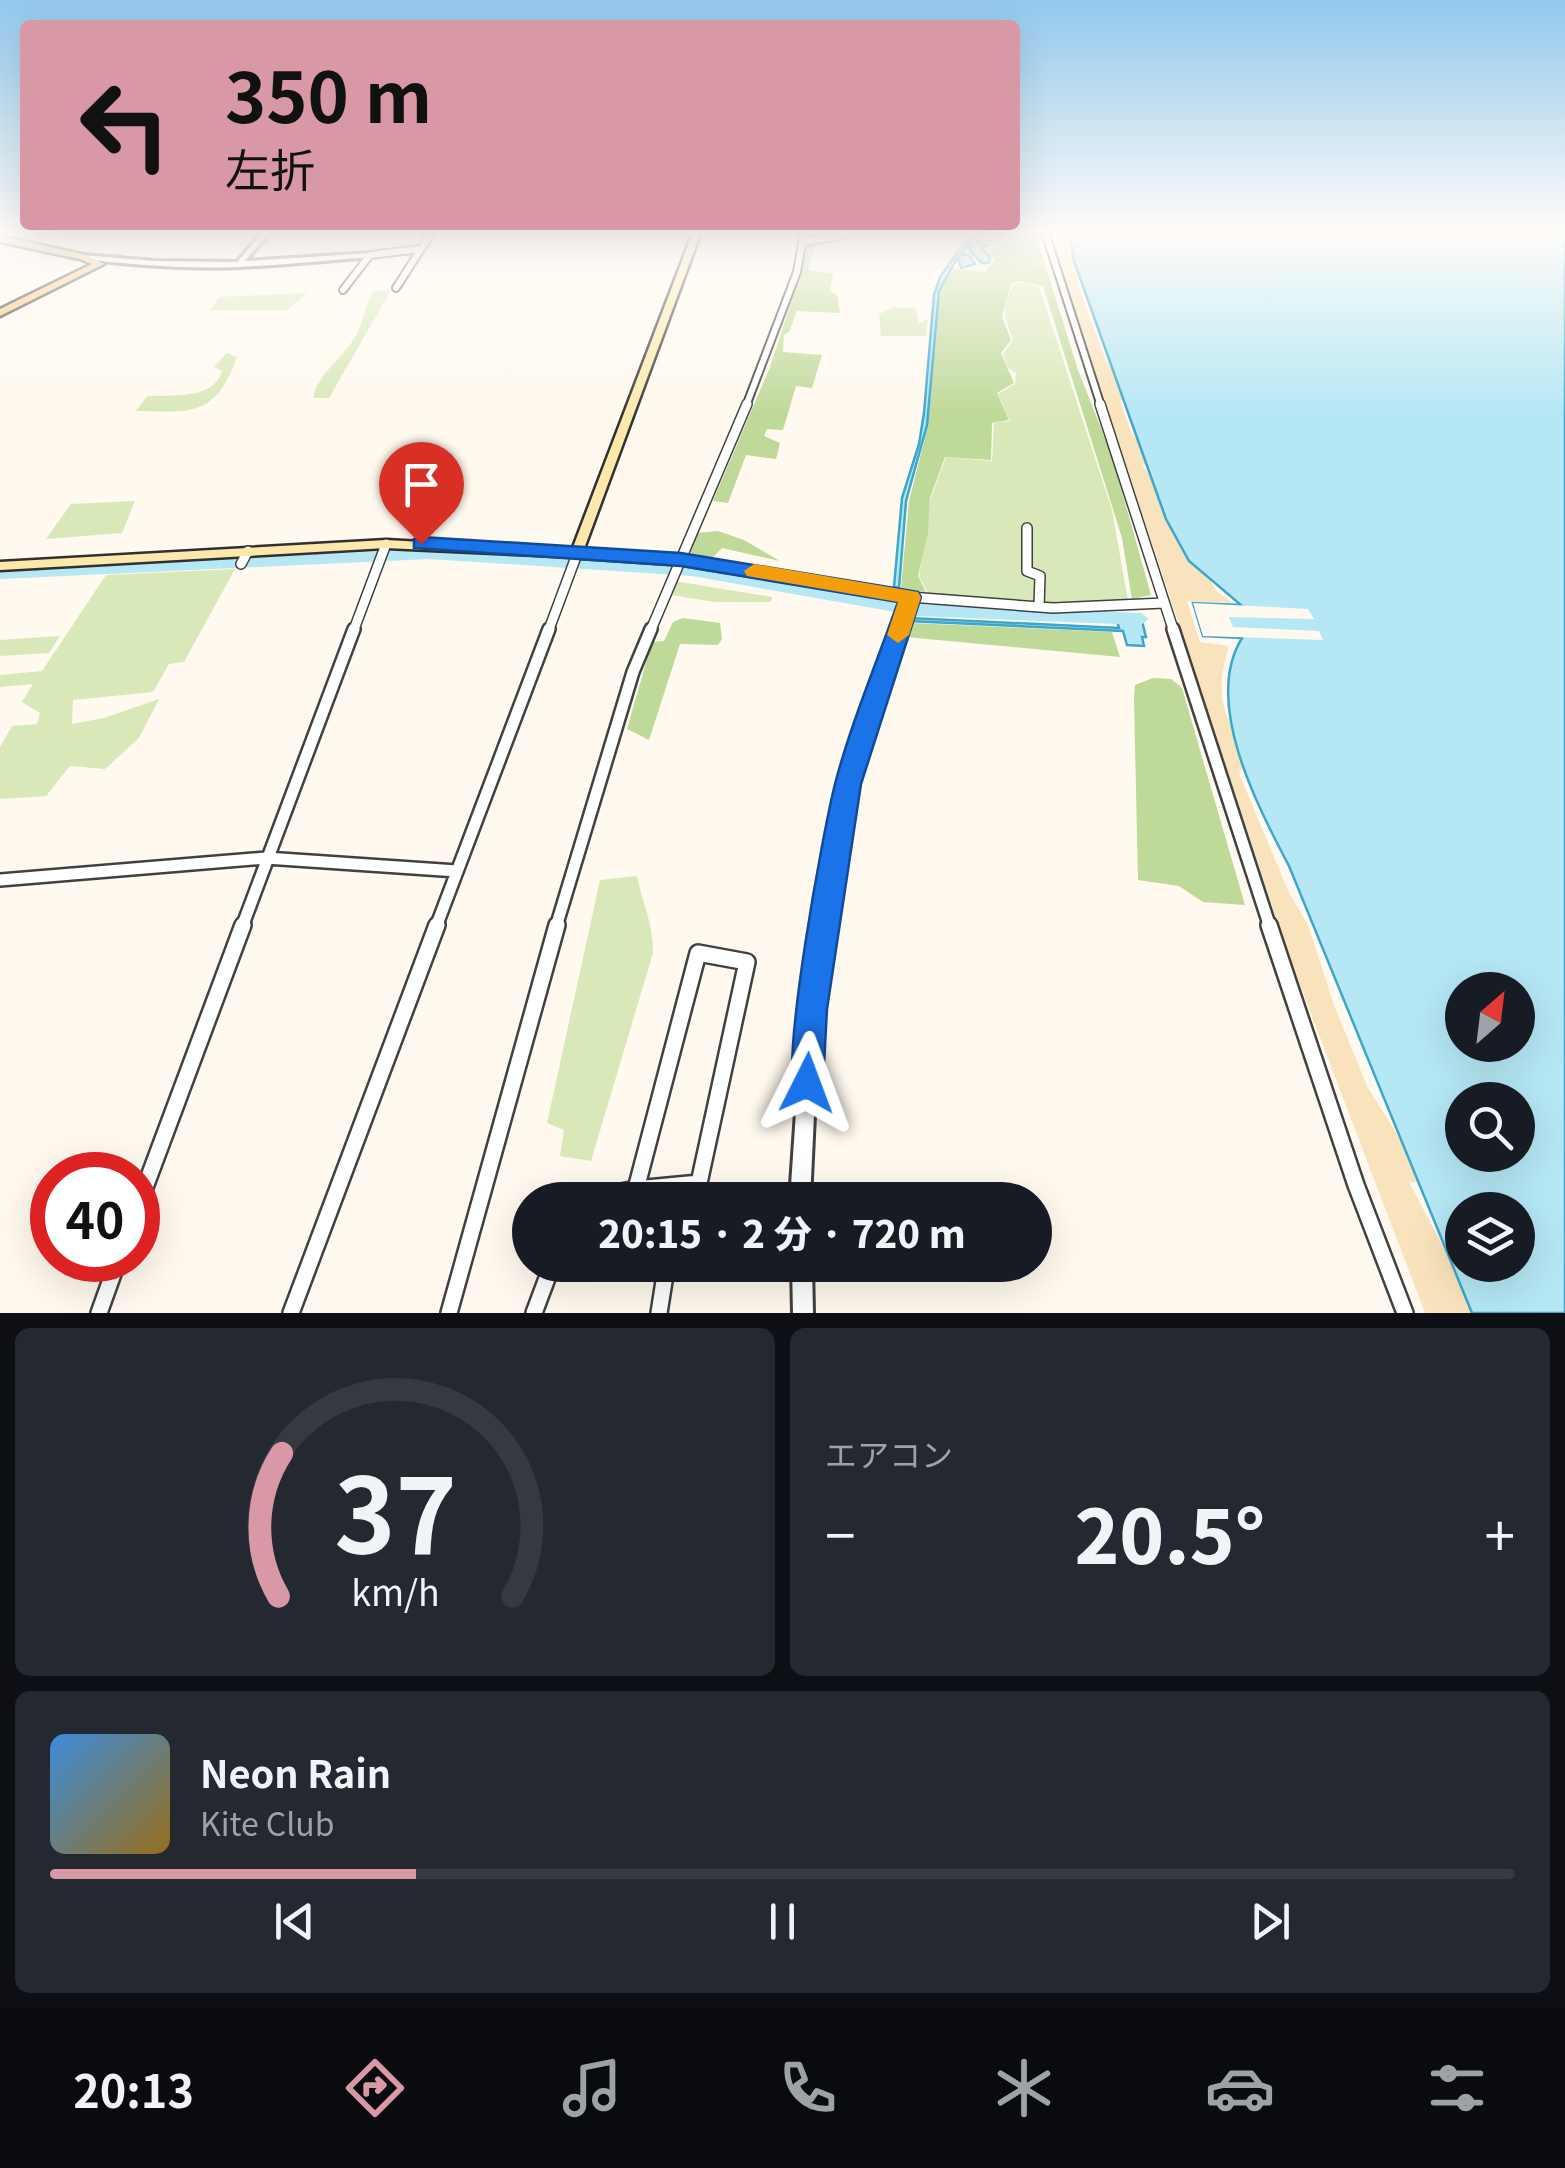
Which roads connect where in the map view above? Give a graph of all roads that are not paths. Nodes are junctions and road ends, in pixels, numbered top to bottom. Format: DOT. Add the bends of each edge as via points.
graph roads {
  1 [pos="43,293"];
  2 [pos="674,293"];
  3 [pos="791,293"];
  4 [pos="1065,293"];
  5 [pos="0,314"];
  6 [pos="1028,528"];
  7 [pos="384,550"];
  8 [pos="574,559"];
  9 [pos="677,565"];
  10 [pos="0,566"];
  11 [pos="1164,602"];
  12 [pos="908,604"];
  13 [pos="1039,607"];
  14 [pos="266,858"];
  15 [pos="457,870"];
  16 [pos="0,880"];
  17 [pos="158,1152"];
  18 [pos="801,1182"];
  19 [pos="636,1189"];
  20 [pos="110,1282"];
  21 [pos="546,1282"];
  22 [pos="664,1282"];
  23 [pos="802,1282"];
  24 [pos="99,1313"];
  25 [pos="291,1313"];
  26 [pos="449,1313"];
  27 [pos="534,1313"];
  28 [pos="660,1313"];
  29 [pos="803,1313"];
  30 [pos="1405,1313"];
  1 -- 5 [label="main road"];
  2 -- 8 [label="main road"];
  3 -- 9 [label="street"];
  4 -- 11 [label="street"];
  6 -- 13 [label="street" via="1027,571 1040,576"];
  7 -- 8 [label="main road"];
  7 -- 10 [label="main road"];
  7 -- 14 [label="street"];
  8 -- 9 [label="street"];
  8 -- 15 [label="street"];
  9 -- 12 [label="street"];
  9 -- 26 [label="street" via="633,672 568,880"];
  11 -- 13 [label="street"];
  11 -- 30 [label="street" via="1356,1185"];
  12 -- 13 [label="street"];
  12 -- 18 [label="street" via="848,784 811,1009"];
  14 -- 15 [label="street"];
  14 -- 16 [label="street"];
  14 -- 17 [label="street"];
  15 -- 25 [label="street"];
  19 -- 19 [label="street" via="699,1183 747,962 698,953"];
  20 -- 24 [label="street"];
  21 -- 27 [label="street"];
  22 -- 28 [label="street"];
  23 -- 29 [label="street"];
}
